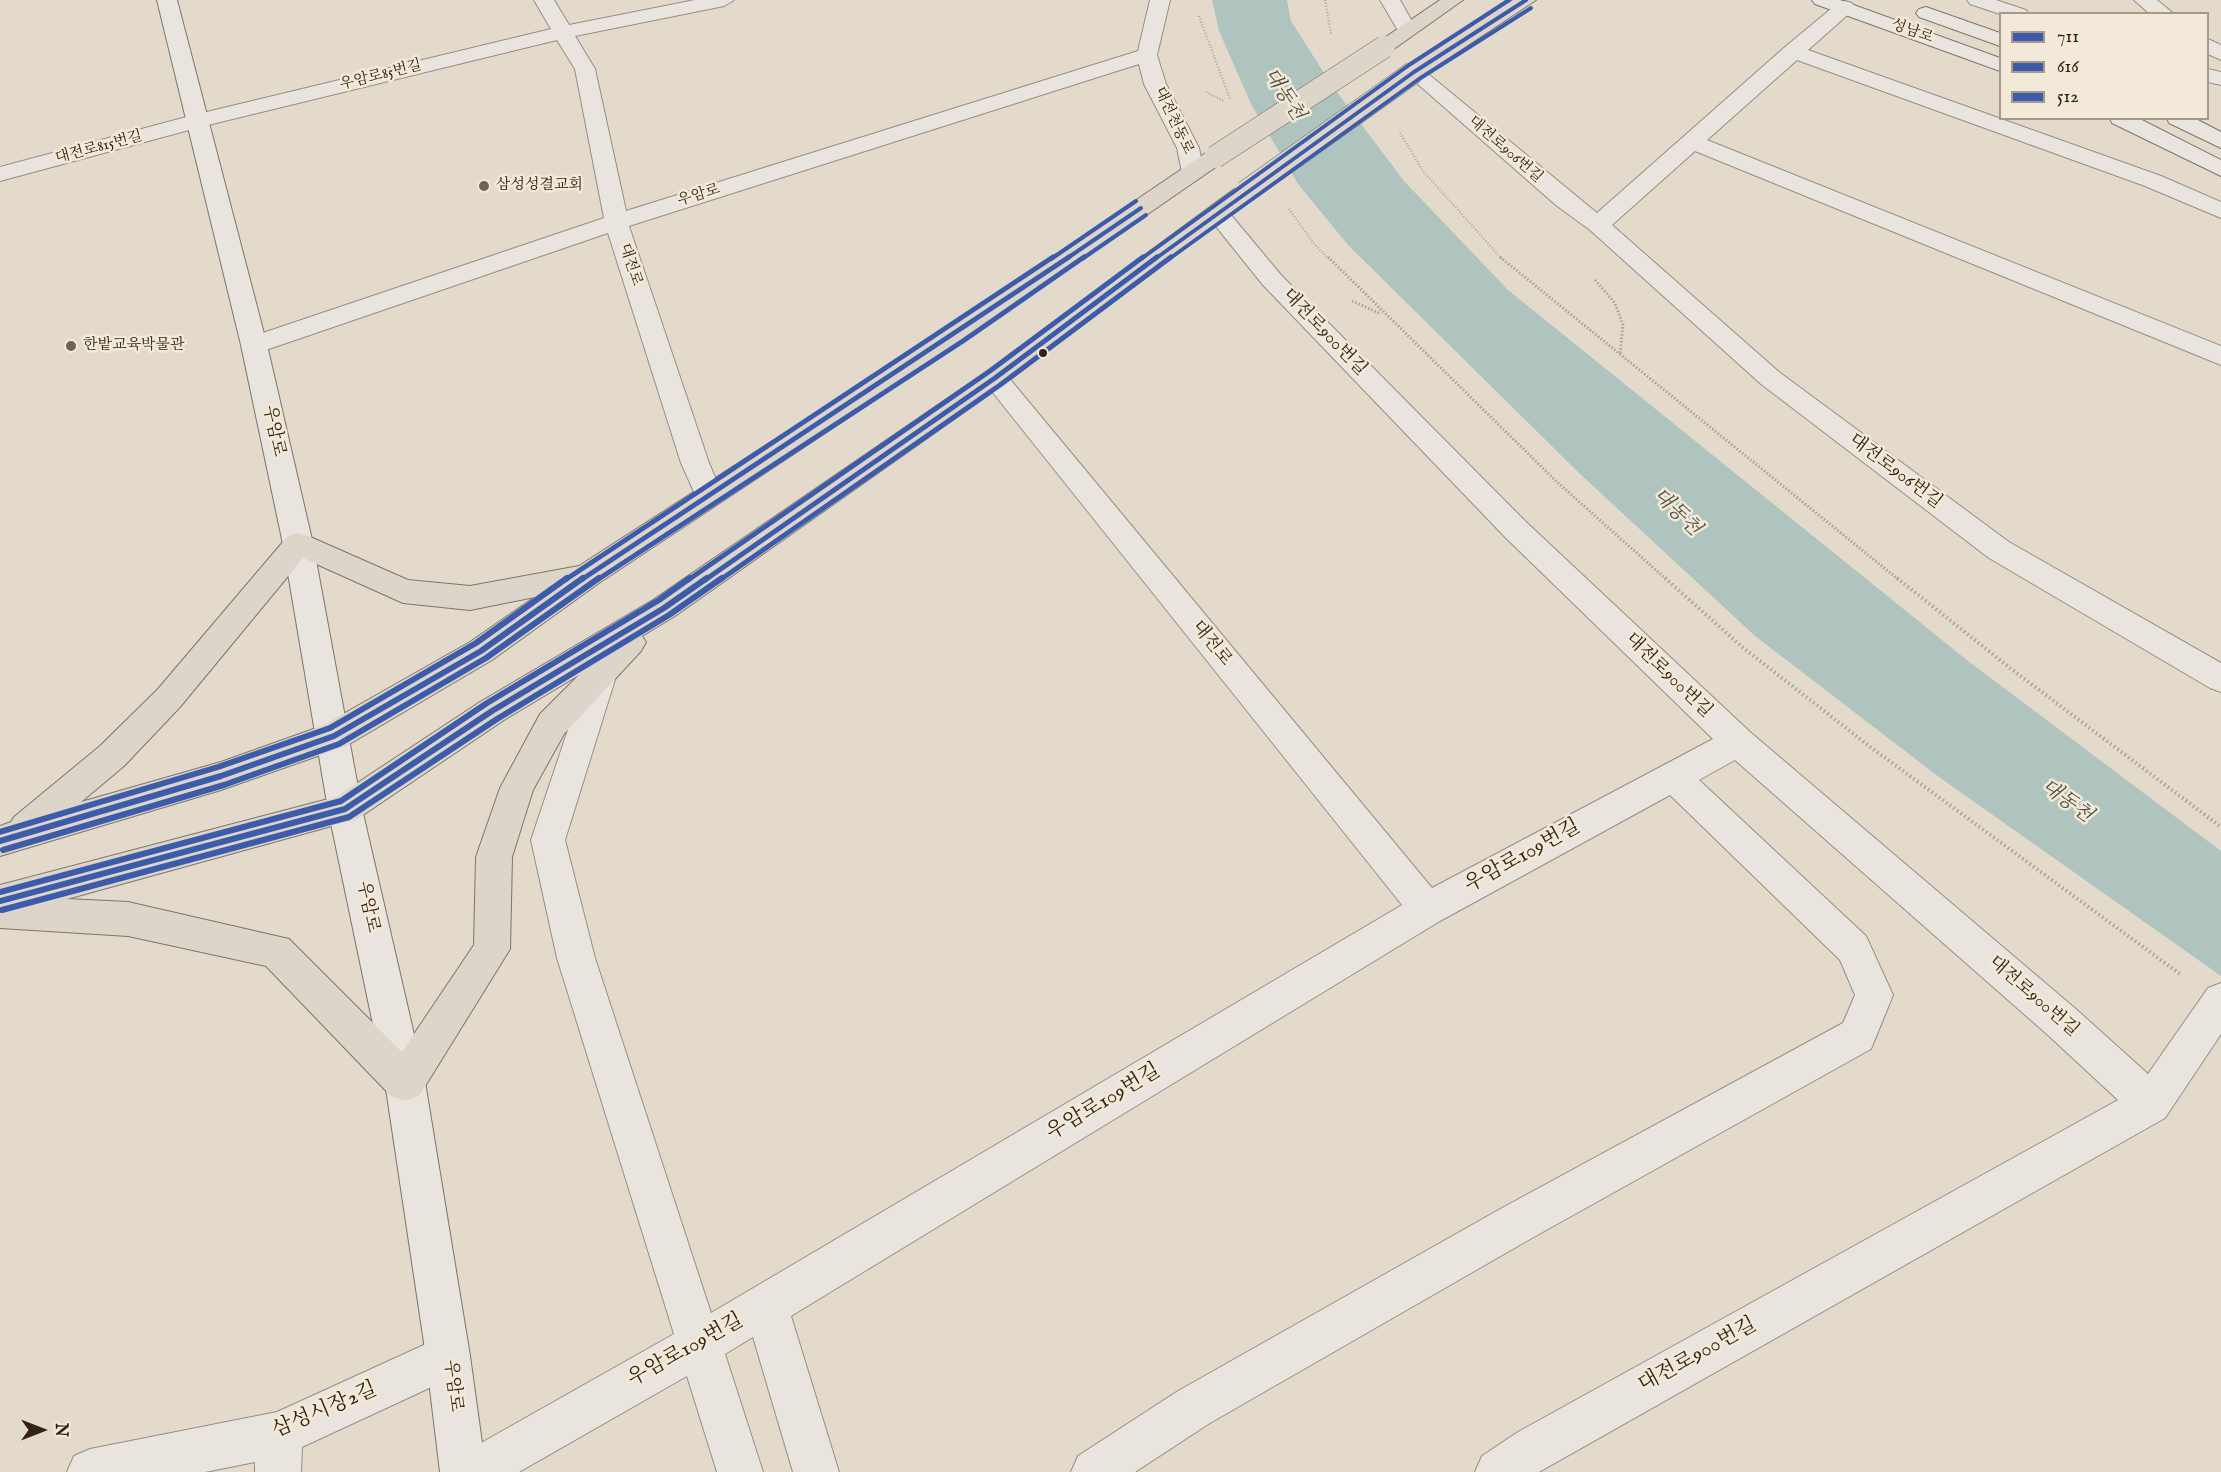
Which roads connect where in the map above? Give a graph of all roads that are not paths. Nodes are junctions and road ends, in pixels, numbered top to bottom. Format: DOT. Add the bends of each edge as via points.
graph roads {
  1 [pos="167,0"];
  2 [pos="544,0"];
  3 [pos="723,0"];
  4 [pos="1160,0"];
  5 [pos="1389,0"];
  6 [pos="1453,0"];
  7 [pos="1526,0"];
  8 [pos="1822,0"];
  9 [pos="1977,0"];
  10 [pos="2145,0"];
  11 [pos="1845,8"];
  12 [pos="1912,8"];
  13 [pos="2013,12"];
  14 [pos="2161,12"];
  15 [pos="1407,30"];
  16 [pos="564,32"];
  17 [pos="1999,39"];
  18 [pos="1792,51"];
  19 [pos="1147,55"];
  20 [pos="1999,64"];
  21 [pos="1414,72"];
  22 [pos="2124,120"];
  23 [pos="2181,120"];
  24 [pos="198,121"];
  25 [pos="2221,141"];
  26 [pos="1691,142"];
  27 [pos="1204,165"];
  28 [pos="2221,169"];
  29 [pos="0,174"];
  30 [pos="2221,211"];
  31 [pos="1218,214"];
  32 [pos="616,222"];
  33 [pos="1598,225"];
  34 [pos="254,345"];
  35 [pos="2221,356"];
  36 [pos="995,378"];
  37 [pos="709,496"];
  38 [pos="298,544"];
  39 [pos="588,575"];
  40 [pos="664,608"];
  41 [pos="602,670"];
  42 [pos="2221,679"];
  43 [pos="334,736"];
  44 [pos="1738,742"];
  45 [pos="1671,776"];
  46 [pos="345,809"];
  47 [pos="8,839"];
  48 [pos="0,901"];
  49 [pos="1427,909"];
  50 [pos="0,912"];
  51 [pos="2221,1001"];
  52 [pos="405,1082"];
  53 [pos="2151,1104"];
  54 [pos="766,1306"];
  55 [pos="697,1345"];
  56 [pos="448,1356"];
  57 [pos="279,1453"];
  58 [pos="90,1472"];
  59 [pos="463,1472"];
  60 [pos="474,1472"];
  61 [pos="740,1472"];
  62 [pos="816,1472"];
  63 [pos="1094,1472"];
  64 [pos="1498,1472"];
  1 -- 24 [label="street, 우암로"];
  2 -- 16 [label="street"];
  3 -- 16 [label="street, 우암로85번길"];
  4 -- 19 [label="street, 대전천동로"];
  5 -- 15 [label="street"];
  6 -- 15 [label="main road"];
  7 -- 21 [label="main road"];
  8 -- 11 [label="street, 성남로"];
  9 -- 13 [label="street"];
  10 -- 14 [label="street"];
  11 -- 18 [label="street"];
  11 -- 20 [label="street, 성남로"];
  12 -- 17 [label="street, 성남로"];
  15 -- 27 [label="main road, bridge"];
  16 -- 24 [label="street, 우암로85번길"];
  16 -- 32 [label="street, 대전로" via="585,69"];
  18 -- 26 [label="street"];
  18 -- 30 [label="street" via="2153,181"];
  19 -- 27 [label="street, 대전천동로" via="1155,84 1188,148"];
  19 -- 32 [label="street, 우암로"];
  21 -- 31 [label="main road, bridge"];
  21 -- 33 [label="street, 대전로906번길"];
  22 -- 28 [label="street"];
  23 -- 25 [label="street"];
  24 -- 29 [label="street, 대전로815번길"];
  24 -- 34 [label="street, 우암로"];
  26 -- 33 [label="street"];
  26 -- 35 [label="street"];
  27 -- 37 [label="main road"];
  31 -- 36 [label="main road"];
  31 -- 44 [label="street, 대전로900번길" via="1272,280 1515,529"];
  32 -- 34 [label="street, 우암로"];
  32 -- 37 [label="street, 대전로"];
  33 -- 42 [label="street, 대전로906번길" via="1770,378 1999,550"];
  34 -- 38 [label="street, 우암로"];
  36 -- 40 [label="main road"];
  36 -- 49 [label="street, 대전로"];
  37 -- 39 [label="main road"];
  38 -- 39 [label="main road" via="403,591 459,597"];
  38 -- 43 [label="street, 우암로"];
  38 -- 47 [label="main road" via="160,706 112,756"];
  39 -- 43 [label="main road" via="481,651"];
  40 -- 41 [label="main road"];
  40 -- 46 [label="main road" via="492,711"];
  41 -- 52 [label="main road" via="552,724 517,788 494,857 492,949"];
  41 -- 55 [label="street" via="548,840 576,958"];
  43 -- 46 [label="street, 우암로"];
  43 -- 47 [label="main road" via="221,776"];
  44 -- 45 [label="street, 우암로109번길"];
  44 -- 53 [label="street, 대전로900번길"];
  45 -- 49 [label="street, 우암로109번길"];
  45 -- 63 [label="street" via="1853,948 1874,995 1857,1036 1205,1401"];
  46 -- 48 [label="main road"];
  46 -- 52 [label="street, 우암로"];
  49 -- 54 [label="street, 우암로109번길"];
  50 -- 52 [label="main road" via="128,919 276,951"];
  51 -- 53 [label="street, 대전로900번길"];
  52 -- 56 [label="street, 우암로"];
  53 -- 64 [label="street, 대전로900번길"];
  54 -- 55 [label="street, 우암로109번길"];
  54 -- 62 [label="street"];
  55 -- 60 [label="street, 우암로109번길"];
  55 -- 61 [label="street"];
  56 -- 57 [label="street, 삼성시장2길"];
  56 -- 59 [label="street, 우암로"];
  57 -- 58 [label="street, 삼성시장2길"];
}
